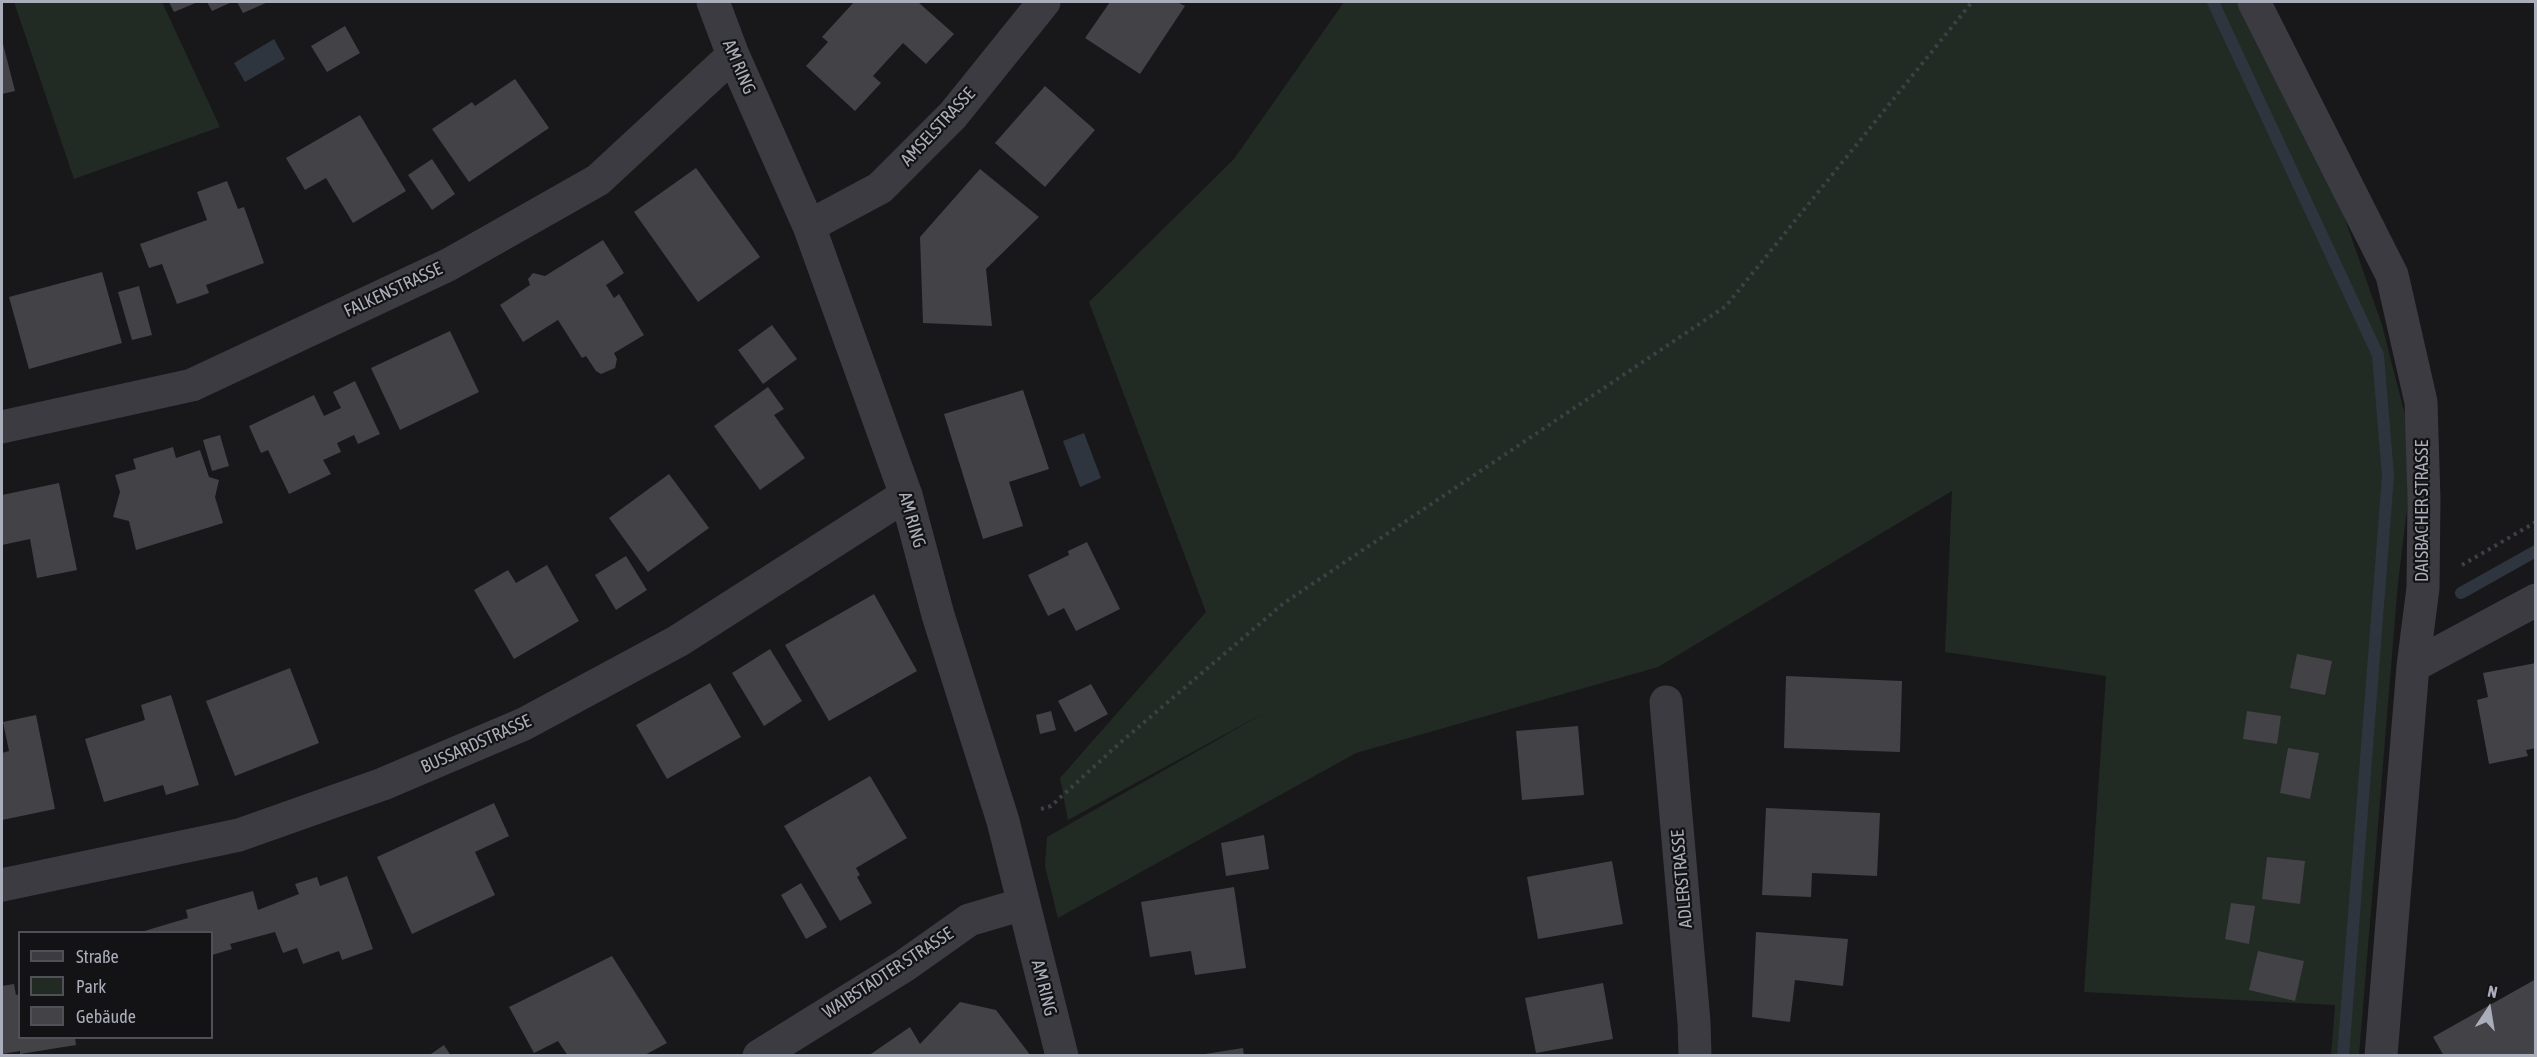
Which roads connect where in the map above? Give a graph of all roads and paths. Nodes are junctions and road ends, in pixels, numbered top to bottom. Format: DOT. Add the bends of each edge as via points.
graph roads {
  1 [pos="713,2"];
  2 [pos="1044,2"];
  3 [pos="1972,2"];
  4 [pos="2254,2"];
  5 [pos="733,55"];
  6 [pos="809,226"];
  7 [pos="2,427"];
  8 [pos="906,495"];
  9 [pos="2535,522"];
  10 [pos="2423,588"];
  11 [pos="2535,600"];
  12 [pos="2413,666"];
  13 [pos="1666,702"];
  14 [pos="1003,821"];
  15 [pos="2,885"];
  16 [pos="1023,904"];
  17 [pos="759,1056"];
  18 [pos="1062,1056"];
  19 [pos="1695,1056"];
  20 [pos="2381,1056"];
  1 -- 5 [label="street, AM RING"];
  2 -- 6 [label="street, AMSELSTRASSE" via="953,115 880,188"];
  3 -- 14 [label="path" via="1726,306 1284,603 1051,806"];
  4 -- 10 [label="street, DAISBACHER STRASSE" via="2392,274 2421,402"];
  5 -- 6 [label="street, AM RING"];
  5 -- 7 [label="street, FALKENSTRASSE" via="598,180 448,265 192,385"];
  6 -- 8 [label="street, AM RING"];
  8 -- 14 [label="street, AM RING" via="938,615"];
  8 -- 15 [label="street, BUSSARDSTRASSE" via="678,641 524,724 383,784 239,835"];
  9 -- 10 [label="path"];
  10 -- 12 [label="street, DAISBACHER STRASSE"];
  11 -- 12 [label="street"];
  12 -- 20 [label="street, DAISBACHER STRASSE"];
  13 -- 19 [label="street, ADLERSTRASSE"];
  14 -- 16 [label="street, AM RING"];
  16 -- 17 [label="street, WAIBSTADTER STRASSE" via="969,920 904,966"];
  16 -- 18 [label="street, AM RING"];
}
